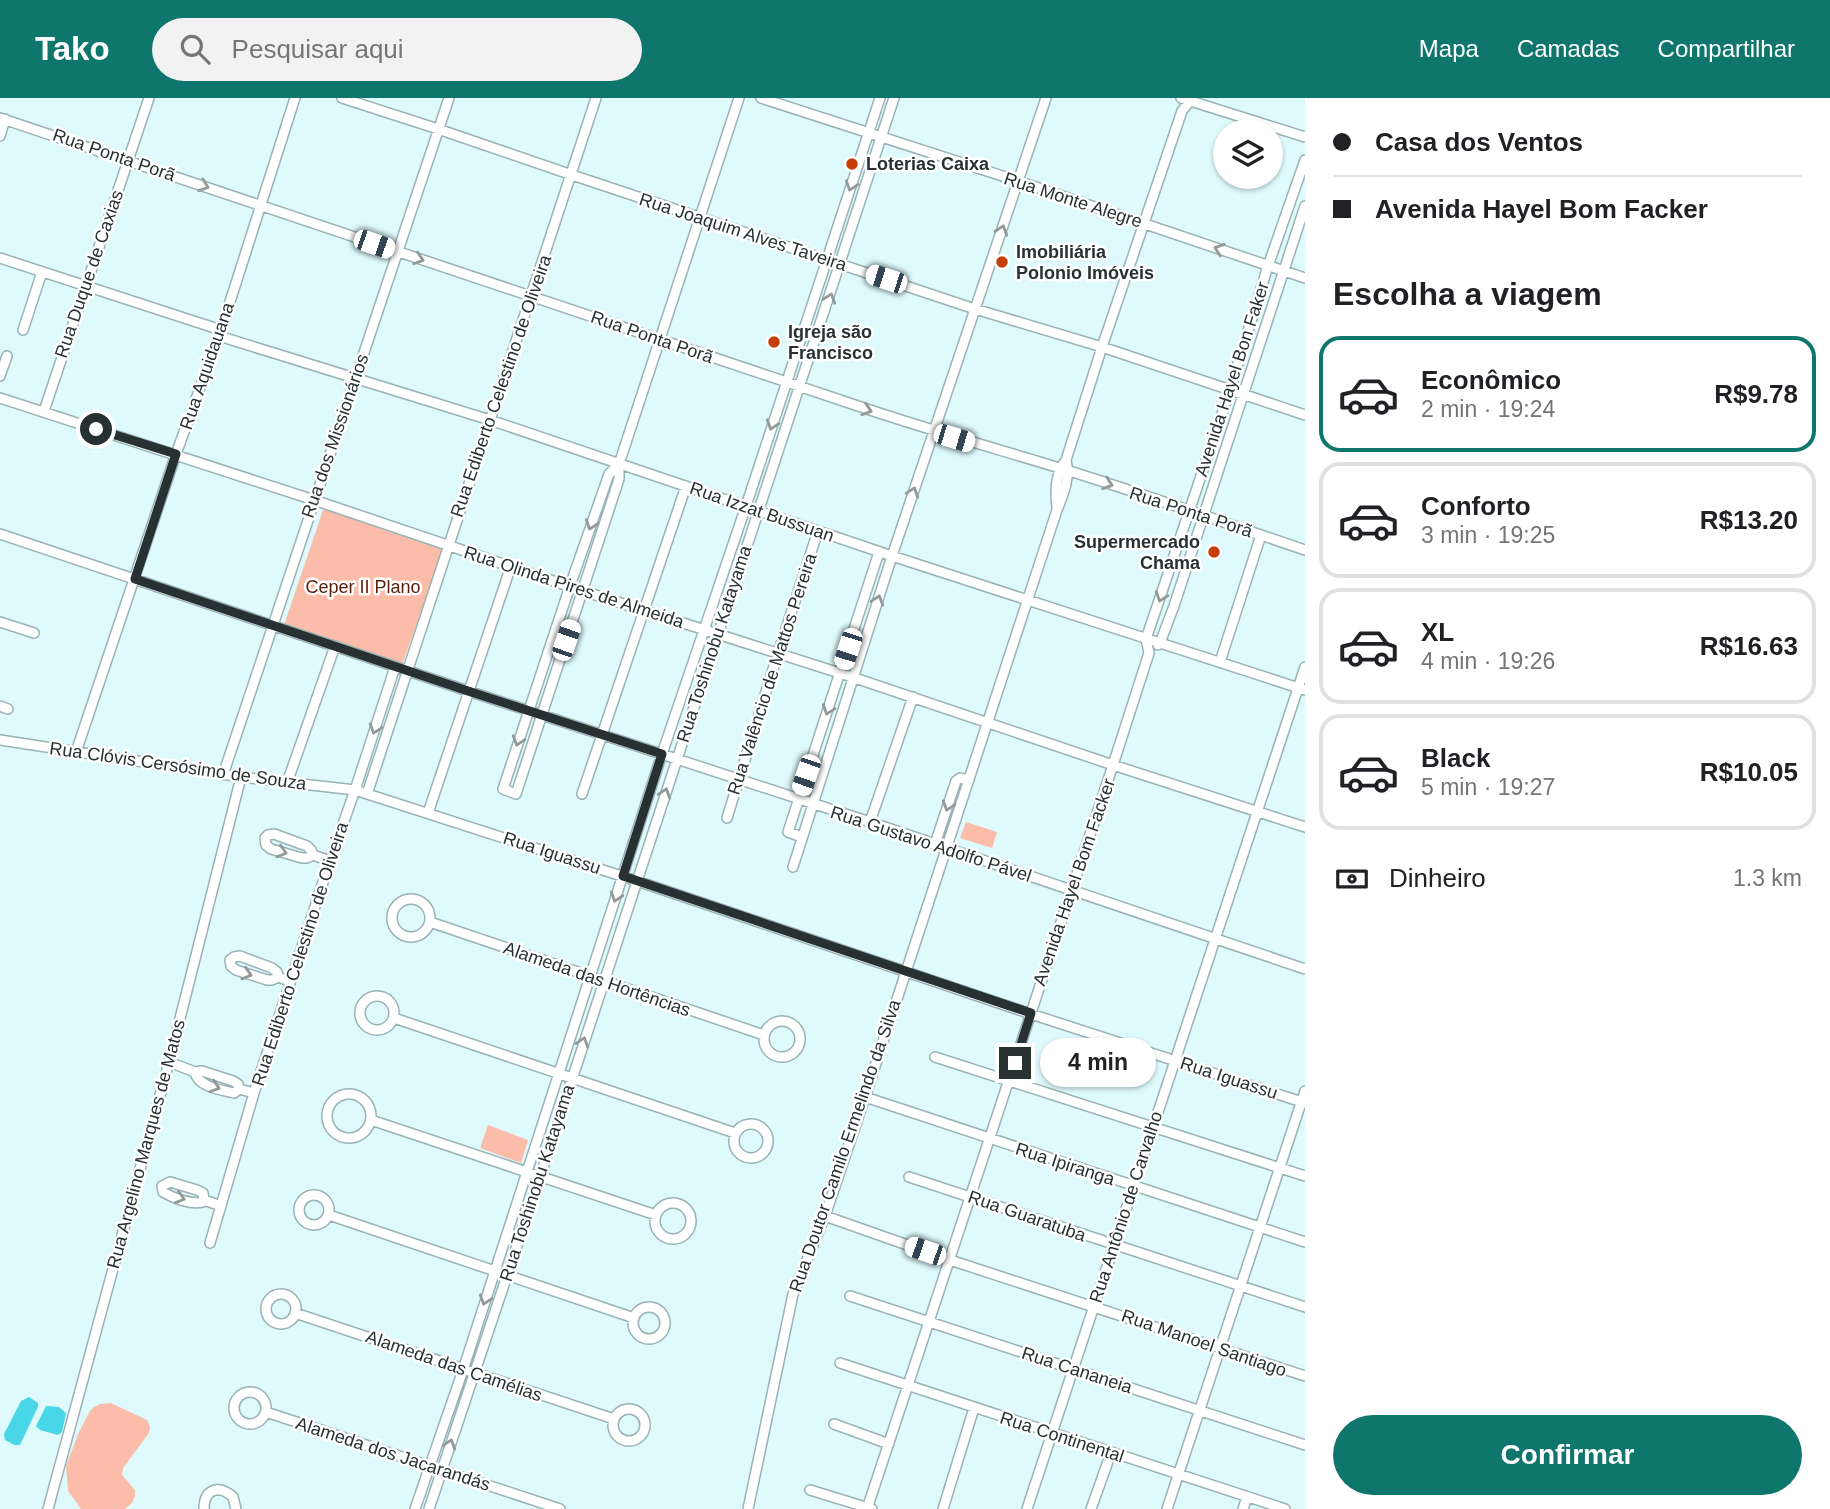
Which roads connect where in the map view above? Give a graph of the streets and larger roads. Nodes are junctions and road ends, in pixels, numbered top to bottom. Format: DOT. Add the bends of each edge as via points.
graph roads {
  1 [pos="149,98"];
  2 [pos="295,98"];
  3 [pos="342,98"];
  4 [pos="449,98"];
  5 [pos="596,98"];
  6 [pos="739,98"];
  7 [pos="761,98"];
  8 [pos="880,98"];
  9 [pos="894,98"];
  10 [pos="1046,98"];
  11 [pos="1186,99"];
  12 [pos="3,118"];
  13 [pos="438,129"];
  14 [pos="868,134"];
  15 [pos="0,136"];
  16 [pos="1305,137"];
  17 [pos="881,138"];
  18 [pos="129,159"];
  19 [pos="1305,160"];
  20 [pos="572,175"];
  21 [pos="1018,181"];
  22 [pos="260,206"];
  23 [pos="1305,206"];
  24 [pos="699,218"];
  25 [pos="1144,223"];
  26 [pos="396,251"];
  27 [pos="0,258"];
  28 [pos="827,260"];
  29 [pos="841,264"];
  30 [pos="1268,266"];
  31 [pos="1283,271"];
  32 [pos="43,272"];
  33 [pos="1305,278"];
  34 [pos="85,285"];
  35 [pos="531,296"];
  36 [pos="975,309"];
  37 [pos="23,330"];
  38 [pos="220,333"];
  39 [pos="659,339"];
  40 [pos="1102,347"];
  41 [pos="7,356"];
  42 [pos="0,376"];
  43 [pos="355,377"];
  44 [pos="786,383"];
  45 [pos="799,387"];
  46 [pos="1230,390"];
  47 [pos="1244,394"];
  48 [pos="0,398"];
  49 [pos="44,411"];
  50 [pos="1305,415"];
  51 [pos="490,420"];
  52 [pos="934,432"];
  53 [pos="176,454"];
  54 [pos="619,464"];
  55 [pos="1065,466"];
  56 [pos="686,486"];
  57 [pos="314,500"];
  58 [pos="746,506"];
  59 [pos="759,510"];
  60 [pos="1188,511"];
  61 [pos="1203,516"];
  62 [pos="818,531"];
  63 [pos="0,534"];
  64 [pos="1261,536"];
  65 [pos="448,545"];
  66 [pos="1305,550"];
  67 [pos="879,552"];
  68 [pos="892,556"];
  69 [pos="510,566"];
  70 [pos="135,579"];
  71 [pos="570,586"];
  72 [pos="583,591"];
  73 [pos="1029,600"];
  74 [pos="643,610"];
  75 [pos="0,622"];
  76 [pos="273,625"];
  77 [pos="704,630"];
  78 [pos="34,633"];
  79 [pos="717,634"];
  80 [pos="1146,639"];
  81 [pos="1160,643"];
  82 [pos="335,646"];
  83 [pos="778,653"];
  84 [pos="1149,653"];
  85 [pos="1220,662"];
  86 [pos="395,667"];
  87 [pos="1305,667"];
  88 [pos="407,671"];
  89 [pos="840,673"];
  90 [pos="852,677"];
  91 [pos="1302,689"];
  92 [pos="468,691"];
  93 [pos="913,697"];
  94 [pos="528,711"];
  95 [pos="541,715"];
  96 [pos="987,722"];
  97 [pos="601,735"];
  98 [pos="0,740"];
  99 [pos="76,752"];
  100 [pos="662,754"];
  101 [pos="676,759"];
  102 [pos="1113,765"];
  103 [pos="223,775"];
  104 [pos="241,777"];
  105 [pos="738,779"];
  106 [pos="969,780"];
  107 [pos="287,783"];
  108 [pos="355,790"];
  109 [pos="367,794"];
  110 [pos="582,794"];
  111 [pos="798,800"];
  112 [pos="811,804"];
  113 [pos="1259,811"];
  114 [pos="428,813"];
  115 [pos="643,815"];
  116 [pos="727,818"];
  117 [pos="657,820"];
  118 [pos="870,822"];
  119 [pos="1305,827"];
  120 [pos="802,836"];
  121 [pos="935,844"];
  122 [pos="947,849"];
  123 [pos="313,855"];
  124 [pos="330,861"];
  125 [pos="793,867"];
  126 [pos="623,876"];
  127 [pos="637,881"];
  128 [pos="1072,891"];
  129 [pos="430,922"];
  130 [pos="1216,939"];
  131 [pos="1305,969"];
  132 [pos="906,971"];
  133 [pos="278,977"];
  134 [pos="590,978"];
  135 [pos="290,981"];
  136 [pos="603,982"];
  137 [pos="1031,1013"];
  138 [pos="394,1018"];
  139 [pos="764,1035"];
  140 [pos="935,1056"];
  141 [pos="1175,1060"];
  142 [pos="169,1062"];
  143 [pos="559,1075"];
  144 [pos="571,1079"];
  145 [pos="1009,1081"];
  146 [pos="1305,1091"];
  147 [pos="254,1093"];
  148 [pos="865,1097"];
  149 [pos="1303,1102"];
  150 [pos="371,1120"];
  151 [pos="1152,1126"];
  152 [pos="735,1133"];
  153 [pos="989,1140"];
  154 [pos="1280,1169"];
  155 [pos="527,1173"];
  156 [pos="1305,1176"];
  157 [pos="540,1177"];
  158 [pos="909,1177"];
  159 [pos="1133,1186"];
  160 [pos="970,1196"];
  161 [pos="204,1200"];
  162 [pos="221,1206"];
  163 [pos="329,1215"];
  164 [pos="656,1216"];
  165 [pos="825,1216"];
  166 [pos="1261,1228"];
  167 [pos="1305,1242"];
  168 [pos="210,1243"];
  169 [pos="1114,1245"];
  170 [pos="950,1260"];
  171 [pos="494,1272"];
  172 [pos="506,1275"];
  173 [pos="1240,1286"];
  174 [pos="850,1296"];
  175 [pos="1094,1306"];
  176 [pos="1305,1307"];
  177 [pos="295,1313"];
  178 [pos="634,1318"];
  179 [pos="930,1322"];
  180 [pos="1220,1348"];
  181 [pos="840,1363"];
  182 [pos="1073,1369"];
  183 [pos="463,1370"];
  184 [pos="473,1373"];
  185 [pos="1305,1376"];
  186 [pos="907,1387"];
  187 [pos="974,1408"];
  188 [pos="1200,1410"];
  189 [pos="266,1412"];
  190 [pos="614,1419"];
  191 [pos="834,1424"];
  192 [pos="1053,1434"];
  193 [pos="889,1444"];
  194 [pos="1305,1445"];
  195 [pos="1111,1453"];
  196 [pos="429,1466"];
  197 [pos="441,1470"];
  198 [pos="1179,1475"];
  199 [pos="810,1490"];
  200 [pos="1247,1497"];
  201 [pos="869,1508"];
  202 [pos="48,1509"];
  203 [pos="204,1509"];
  204 [pos="236,1509"];
  205 [pos="415,1509"];
  206 [pos="429,1509"];
  207 [pos="560,1509"];
  208 [pos="748,1509"];
  209 [pos="943,1509"];
  210 [pos="1027,1509"];
  211 [pos="1091,1509"];
  212 [pos="1167,1509"];
  213 [pos="1243,1509"];
  214 [pos="1285,1509"];
  1 -- 18 [label="street, Rua Duque de Caxias"];
  2 -- 22 [label="street, Rua Aquidauana"];
  3 -- 13 [label="street, Rua Joaquim Alves Taveira"];
  4 -- 13 [label="street, Rua dos Missionários"];
  5 -- 20 [label="street, Rua Ediberto Celestino de Oliveira"];
  6 -- 24 [label="street"];
  7 -- 14 [label="street, Rua Monte Alegre"];
  8 -- 14 [label="street, Rua Toshinobu Katayama"];
  9 -- 17 [label="street, Rua Toshinobu Katayama"];
  10 -- 21 [label="street"];
  11 -- 16 [label="street"];
  11 -- 25 [label="street, Rua Doutor Camilo Ermelindo da Silva"];
  12 -- 15 [label="street"];
  12 -- 18 [label="street, Rua Ponta Porã"];
  13 -- 20 [label="street, Rua Joaquim Alves Taveira"];
  13 -- 26 [label="street, Rua dos Missionários"];
  14 -- 17 [label="street, Rua Monte Alegre"];
  14 -- 28 [label="street, Rua Toshinobu Katayama, one-way"];
  17 -- 21 [label="street, Rua Monte Alegre"];
  17 -- 29 [label="street, Rua Toshinobu Katayama"];
  18 -- 22 [label="street, Rua Ponta Porã, one-way"];
  18 -- 34 [label="street, Rua Duque de Caxias"];
  19 -- 30 [label="street, Avenida Hayel Bon Faker"];
  20 -- 24 [label="street, Rua Joaquim Alves Taveira"];
  20 -- 35 [label="street, Rua Ediberto Celestino de Oliveira"];
  21 -- 25 [label="street, Rua Monte Alegre"];
  36 -- 21 [label="street, one-way"];
  22 -- 26 [label="street, Rua Ponta Porã"];
  22 -- 38 [label="street, Rua Aquidauana"];
  23 -- 31 [label="street"];
  24 -- 28 [label="street, Rua Joaquim Alves Taveira"];
  24 -- 39 [label="street"];
  30 -- 25 [label="street, Rua Monte Alegre, one-way"];
  25 -- 40 [label="street, Rua Doutor Camilo Ermelindo da Silva"];
  26 -- 35 [label="street, Rua Ponta Porã, one-way"];
  26 -- 43 [label="street, Rua dos Missionários"];
  27 -- 32 [label="street, Rua Izzat Bussuan"];
  28 -- 29 [label="street, Rua Joaquim Alves Taveira"];
  28 -- 44 [label="street, Rua Toshinobu Katayama"];
  29 -- 36 [label="street, Rua Joaquim Alves Taveira"];
  45 -- 29 [label="street, Rua Toshinobu Katayama, one-way"];
  30 -- 31 [label="street, Rua Monte Alegre"];
  30 -- 46 [label="street, Avenida Hayel Bon Faker"];
  31 -- 33 [label="street, Rua Monte Alegre"];
  31 -- 47 [label="street"];
  32 -- 34 [label="street, Rua Izzat Bussuan"];
  32 -- 37 [label="street"];
  34 -- 38 [label="street, Rua Izzat Bussuan"];
  34 -- 49 [label="street, Rua Duque de Caxias"];
  35 -- 39 [label="street, Rua Ponta Porã"];
  35 -- 51 [label="street, Rua Ediberto Celestino de Oliveira"];
  36 -- 40 [label="street, Rua Joaquim Alves Taveira"];
  36 -- 52 [label="street"];
  38 -- 43 [label="street, Rua Izzat Bussuan"];
  38 -- 53 [label="street, Rua Aquidauana"];
  39 -- 44 [label="street, Rua Ponta Porã"];
  39 -- 54 [label="street"];
  40 -- 46 [label="street, Rua Joaquim Alves Taveira"];
  40 -- 55 [label="street, Rua Doutor Camilo Ermelindo da Silva"];
  41 -- 42 [label="street"];
  43 -- 51 [label="street, Rua Izzat Bussuan"];
  43 -- 57 [label="street, Rua dos Missionários"];
  44 -- 45 [label="street, Rua Ponta Porã"];
  44 -- 58 [label="street, Rua Toshinobu Katayama, one-way"];
  45 -- 52 [label="street, Rua Ponta Porã, one-way"];
  45 -- 59 [label="street, Rua Toshinobu Katayama"];
  46 -- 47 [label="street, Rua Joaquim Alves Taveira"];
  46 -- 60 [label="street, Avenida Hayel Bon Faker"];
  47 -- 50 [label="street, Rua Joaquim Alves Taveira"];
  47 -- 61 [label="street"];
  48 -- 49 [label="street, Rua Olinda Pires de Almeida"];
  49 -- 53 [label="street, Rua Olinda Pires de Almeida"];
  51 -- 54 [label="street, Rua Izzat Bussuan"];
  51 -- 65 [label="street, Rua Ediberto Celestino de Oliveira"];
  52 -- 55 [label="street, Rua Ponta Porã"];
  68 -- 52 [label="street, one-way"];
  53 -- 57 [label="street, Rua Olinda Pires de Almeida"];
  53 -- 70 [label="street, Rua Aquidauana"];
  54 -- 56 [label="street, Rua Izzat Bussuan"];
  54 -- 71 [label="street, one-way" via="609,474"];
  54 -- 72 [label="street" via="619,479"];
  55 -- 60 [label="street, Rua Ponta Porã, one-way"];
  55 -- 73 [label="street, Rua Doutor Camilo Ermelindo da Silva" via="1055,490 1057,510"];
  56 -- 58 [label="street, Rua Izzat Bussuan"];
  56 -- 74 [label="street"];
  57 -- 65 [label="street, Rua Olinda Pires de Almeida"];
  57 -- 76 [label="street, Rua dos Missionários"];
  58 -- 59 [label="street, Rua Izzat Bussuan"];
  58 -- 77 [label="street, Rua Toshinobu Katayama"];
  59 -- 62 [label="street, Rua Izzat Bussuan"];
  59 -- 79 [label="street, Rua Toshinobu Katayama"];
  60 -- 61 [label="street, Rua Ponta Porã"];
  60 -- 80 [label="street, Avenida Hayel Bon Faker, one-way"];
  61 -- 64 [label="street, Rua Ponta Porã"];
  61 -- 81 [label="street"];
  62 -- 67 [label="street, Rua Izzat Bussuan"];
  62 -- 83 [label="street, Rua Valêncio de Mattos Pereira"];
  63 -- 70 [label="street, Rua Gustavo Adolfo Pável"];
  64 -- 66 [label="street, Rua Ponta Porã"];
  64 -- 85 [label="street"];
  65 -- 69 [label="street, Rua Olinda Pires de Almeida"];
  65 -- 88 [label="street, Rua Ediberto Celestino de Oliveira"];
  67 -- 68 [label="street, Rua Izzat Bussuan"];
  67 -- 89 [label="street"];
  68 -- 73 [label="street, Rua Izzat Bussuan"];
  90 -- 68 [label="street, one-way"];
  69 -- 71 [label="street, Rua Olinda Pires de Almeida"];
  69 -- 92 [label="street"];
  70 -- 76 [label="street, Rua Gustavo Adolfo Pável"];
  70 -- 99 [label="street, Rua Aquidauana"];
  71 -- 72 [label="street, Rua Olinda Pires de Almeida"];
  71 -- 94 [label="street"];
  72 -- 74 [label="street, Rua Olinda Pires de Almeida"];
  72 -- 95 [label="street"];
  73 -- 80 [label="street, Rua Izzat Bussuan"];
  73 -- 96 [label="street, Rua Doutor Camilo Ermelindo da Silva"];
  74 -- 77 [label="street, Rua Olinda Pires de Almeida"];
  74 -- 97 [label="street"];
  75 -- 78 [label="street"];
  76 -- 82 [label="street, Rua Gustavo Adolfo Pável"];
  76 -- 103 [label="street, Rua dos Missionários"];
  77 -- 79 [label="street, Rua Olinda Pires de Almeida"];
  77 -- 100 [label="street, Rua Toshinobu Katayama"];
  79 -- 83 [label="street, Rua Olinda Pires de Almeida"];
  79 -- 101 [label="street, Rua Toshinobu Katayama"];
  80 -- 81 [label="street, Rua Izzat Bussuan"];
  80 -- 84 [label="street, Avenida Hayel Bom Facker"];
  81 -- 84 [label="street, Avenida Hayel Bom Facker"];
  81 -- 85 [label="street, Rua Izzat Bussuan"];
  82 -- 86 [label="street, Rua Gustavo Adolfo Pável"];
  82 -- 107 [label="street"];
  83 -- 89 [label="street, Rua Olinda Pires de Almeida"];
  83 -- 105 [label="street, Rua Valêncio de Mattos Pereira"];
  84 -- 102 [label="street, Avenida Hayel Bom Facker"];
  85 -- 91 [label="street, Rua Izzat Bussuan"];
  86 -- 88 [label="street, Rua Gustavo Adolfo Pável"];
  86 -- 108 [label="street, Rua Ediberto Celestino de Oliveira, one-way"];
  87 -- 91 [label="street, Rua Antônio de Carvalho"];
  88 -- 92 [label="street, Rua Gustavo Adolfo Pável"];
  88 -- 109 [label="street, Rua Ediberto Celestino de Oliveira"];
  89 -- 90 [label="street, Rua Olinda Pires de Almeida"];
  89 -- 111 [label="street, one-way"];
  90 -- 93 [label="street, Rua Olinda Pires de Almeida"];
  90 -- 112 [label="street"];
  91 -- 113 [label="street, Rua Antônio de Carvalho"];
  92 -- 94 [label="street, Rua Gustavo Adolfo Pável"];
  92 -- 114 [label="street"];
  93 -- 96 [label="street, Rua Olinda Pires de Almeida"];
  93 -- 118 [label="street"];
  94 -- 95 [label="street, Rua Gustavo Adolfo Pável"];
  94 -- 95 [label="street, one-way" via="503,789 516,794"];
  95 -- 97 [label="street, Rua Gustavo Adolfo Pável"];
  96 -- 102 [label="street, Rua Olinda Pires de Almeida"];
  96 -- 106 [label="street, Rua Doutor Camilo Ermelindo da Silva"];
  97 -- 100 [label="street, Rua Gustavo Adolfo Pável"];
  97 -- 110 [label="street"];
  98 -- 99 [label="street, Rua Clóvis Cersósimo de Souza"];
  99 -- 103 [label="street, Rua Clóvis Cersósimo de Souza"];
  100 -- 101 [label="street, Rua Gustavo Adolfo Pável"];
  100 -- 115 [label="street, Rua Toshinobu Katayama"];
  101 -- 105 [label="street, Rua Gustavo Adolfo Pável"];
  117 -- 101 [label="street, Rua Toshinobu Katayama, one-way"];
  102 -- 113 [label="street, Rua Olinda Pires de Almeida"];
  102 -- 128 [label="street, Avenida Hayel Bom Facker"];
  103 -- 104 [label="street, Rua Clóvis Cersósimo de Souza"];
  104 -- 107 [label="street, Rua Clóvis Cersósimo de Souza"];
  104 -- 142 [label="street, Rua Argelino Marques de Matos"];
  105 -- 111 [label="street, Rua Gustavo Adolfo Pável"];
  105 -- 116 [label="street, Rua Valêncio de Mattos Pereira"];
  106 -- 121 [label="street, one-way" via="956,781"];
  106 -- 122 [label="street, Rua Doutor Camilo Ermelindo da Silva"];
  107 -- 108 [label="street, Rua Clóvis Cersósimo de Souza"];
  108 -- 109 [label="street, Rua Iguassu"];
  108 -- 124 [label="street, Rua Ediberto Celestino de Oliveira"];
  109 -- 114 [label="street, Rua Iguassu"];
  111 -- 112 [label="street, Rua Gustavo Adolfo Pável"];
  111 -- 120 [label="street" via="788,832"];
  112 -- 118 [label="street, Rua Gustavo Adolfo Pável"];
  112 -- 120 [label="street"];
  113 -- 119 [label="street, Rua Olinda Pires de Almeida"];
  113 -- 130 [label="street, Rua Antônio de Carvalho"];
  114 -- 126 [label="street, Rua Iguassu"];
  115 -- 117 [label="street"];
  115 -- 126 [label="street, Rua Toshinobu Katayama"];
  117 -- 127 [label="street, Rua Toshinobu Katayama"];
  118 -- 121 [label="street, Rua Gustavo Adolfo Pável"];
  120 -- 125 [label="street"];
  121 -- 122 [label="street, Rua Gustavo Adolfo Pável"];
  122 -- 128 [label="street, Rua Gustavo Adolfo Pável"];
  122 -- 132 [label="street, Rua Doutor Camilo Ermelindo da Silva"];
  123 -- 123 [label="street, one-way" via="309,848 274,834 265,838 271,849 302,858"];
  123 -- 124 [label="street"];
  124 -- 135 [label="street, Rua Ediberto Celestino de Oliveira"];
  126 -- 127 [label="street, Rua Iguassu"];
  126 -- 134 [label="street, Rua Toshinobu Katayama, one-way"];
  127 -- 132 [label="street, Rua Iguassu"];
  127 -- 136 [label="street, Rua Toshinobu Katayama"];
  128 -- 130 [label="street, Rua Gustavo Adolfo Pável"];
  128 -- 137 [label="street, Avenida Hayel Bom Facker"];
  129 -- 129 [label="street, Alameda das Hortências" via="428,909 418,901 405,900 395,908 392,921 397,932 408,937 419,936"];
  129 -- 134 [label="street, Alameda das Hortências"];
  130 -- 131 [label="street, Rua Gustavo Adolfo Pável"];
  130 -- 141 [label="street, Rua Antônio de Carvalho"];
  132 -- 137 [label="street, Rua Iguassu"];
  132 -- 148 [label="street, Rua Doutor Camilo Ermelindo da Silva"];
  133 -- 133 [label="street, one-way" via="272,968 240,956 230,960 236,970 267,980"];
  133 -- 135 [label="street"];
  134 -- 136 [label="street, Alameda das Hortências"];
  134 -- 143 [label="street, Rua Toshinobu Katayama"];
  135 -- 147 [label="street, Rua Ediberto Celestino de Oliveira"];
  136 -- 139 [label="street, Alameda das Hortências"];
  144 -- 136 [label="street, Rua Toshinobu Katayama, one-way"];
  137 -- 141 [label="street, Rua Iguassu"];
  137 -- 145 [label="street, Avenida Hayel Bom Facker"];
  138 -- 138 [label="street" via="394,1006 380,995 368,998 360,1007 362,1023 371,1029 387,1027"];
  138 -- 143 [label="street"];
  139 -- 139 [label="street, Alameda das Hortências" via="766,1047 774,1055 786,1056 799,1045 796,1028 786,1022 770,1026"];
  140 -- 145 [label="street"];
  141 -- 149 [label="street, Rua Iguassu"];
  141 -- 151 [label="street, Rua Antônio de Carvalho"];
  142 -- 147 [label="street" via="233,1081 239,1089"];
  142 -- 202 [label="street, Rua Argelino Marques de Matos"];
  143 -- 144 [label="street"];
  143 -- 155 [label="street, Rua Toshinobu Katayama"];
  144 -- 152 [label="street"];
  144 -- 157 [label="street, Rua Toshinobu Katayama"];
  145 -- 151 [label="street"];
  145 -- 153 [label="street, Avenida Hayel Bom Facker"];
  146 -- 149 [label="street"];
  147 -- 162 [label="street, Rua Ediberto Celestino de Oliveira"];
  148 -- 153 [label="street, Rua Ipiranga"];
  148 -- 165 [label="street, Rua Doutor Camilo Ermelindo da Silva"];
  149 -- 154 [label="street"];
  150 -- 150 [label="street" via="365,1101 352,1095 333,1101 327,1113 330,1128 349,1139 363,1133"];
  150 -- 155 [label="street"];
  151 -- 154 [label="street"];
  151 -- 159 [label="street, Rua Antônio de Carvalho"];
  153 -- 159 [label="street, Rua Ipiranga"];
  153 -- 160 [label="street, Avenida Hayel Bom Facker"];
  154 -- 156 [label="street"];
  154 -- 166 [label="street"];
  155 -- 157 [label="street"];
  155 -- 171 [label="street, Rua Toshinobu Katayama"];
  157 -- 164 [label="street"];
  157 -- 172 [label="street, Rua Toshinobu Katayama"];
  158 -- 160 [label="street, Rua Guaratuba"];
  159 -- 166 [label="street, Rua Ipiranga"];
  159 -- 169 [label="street, Rua Antônio de Carvalho"];
  160 -- 169 [label="street, Rua Guaratuba"];
  160 -- 170 [label="street, Avenida Hayel Bom Facker"];
  161 -- 162 [label="street"];
  162 -- 168 [label="street, Rua Ediberto Celestino de Oliveira"];
  163 -- 171 [label="street"];
  164 -- 164 [label="street" via="660,1233 670,1239 690,1229 691,1217 680,1205 663,1206"];
  165 -- 170 [label="street, Rua Manoel Santiago"];
  165 -- 208 [label="street, Rua Doutor Camilo Ermelindo da Silva" via="793,1294"];
  166 -- 167 [label="street, Rua Ipiranga"];
  166 -- 173 [label="street"];
  169 -- 173 [label="street, Rua Guaratuba"];
  169 -- 175 [label="street, Rua Antônio de Carvalho"];
  170 -- 175 [label="street, Rua Manoel Santiago"];
  170 -- 179 [label="street, Avenida Hayel Bom Facker"];
  171 -- 172 [label="street"];
  171 -- 183 [label="street, Rua Toshinobu Katayama, one-way"];
  172 -- 178 [label="street"];
  172 -- 184 [label="street, Rua Toshinobu Katayama"];
  173 -- 176 [label="street, Rua Guaratuba"];
  173 -- 180 [label="street"];
  174 -- 179 [label="street, Rua Cananeia"];
  175 -- 180 [label="street, Rua Manoel Santiago"];
  175 -- 182 [label="street, Rua Antônio de Carvalho"];
  177 -- 183 [label="street, Alameda das Camélias"];
  179 -- 182 [label="street, Rua Cananeia"];
  179 -- 186 [label="street, Avenida Hayel Bom Facker"];
  180 -- 185 [label="street, Rua Manoel Santiago"];
  180 -- 188 [label="street"];
  181 -- 186 [label="street, Rua Continental"];
  182 -- 188 [label="street, Rua Cananeia"];
  182 -- 192 [label="street, Rua Antônio de Carvalho"];
  183 -- 184 [label="street, Alameda das Camélias"];
  183 -- 196 [label="street, Rua Toshinobu Katayama"];
  184 -- 190 [label="street, Alameda das Camélias"];
  197 -- 184 [label="street, Rua Toshinobu Katayama, one-way"];
  186 -- 187 [label="street, Rua Continental"];
  186 -- 193 [label="street, Avenida Hayel Bom Facker"];
  187 -- 192 [label="street, Rua Continental"];
  187 -- 209 [label="street"];
  188 -- 194 [label="street, Rua Cananeia"];
  188 -- 198 [label="street"];
  189 -- 196 [label="street, Alameda dos Jacarandás"];
  191 -- 193 [label="street"];
  192 -- 195 [label="street, Rua Continental"];
  192 -- 210 [label="street, Rua Antônio de Carvalho"];
  193 -- 201 [label="street, Avenida Hayel Bom Facker"];
  195 -- 198 [label="street, Rua Continental"];
  195 -- 211 [label="street"];
  196 -- 197 [label="street, Alameda dos Jacarandás"];
  196 -- 205 [label="street, Rua Toshinobu Katayama"];
  197 -- 206 [label="street, Rua Toshinobu Katayama"];
  197 -- 207 [label="street, Alameda dos Jacarandás"];
  198 -- 200 [label="street, Rua Continental"];
  198 -- 212 [label="street"];
  199 -- 201 [label="street"];
  200 -- 213 [label="street"];
  200 -- 214 [label="street, Rua Continental"];
  203 -- 204 [label="street" via="207,1495 220,1489 233,1497"];
}
